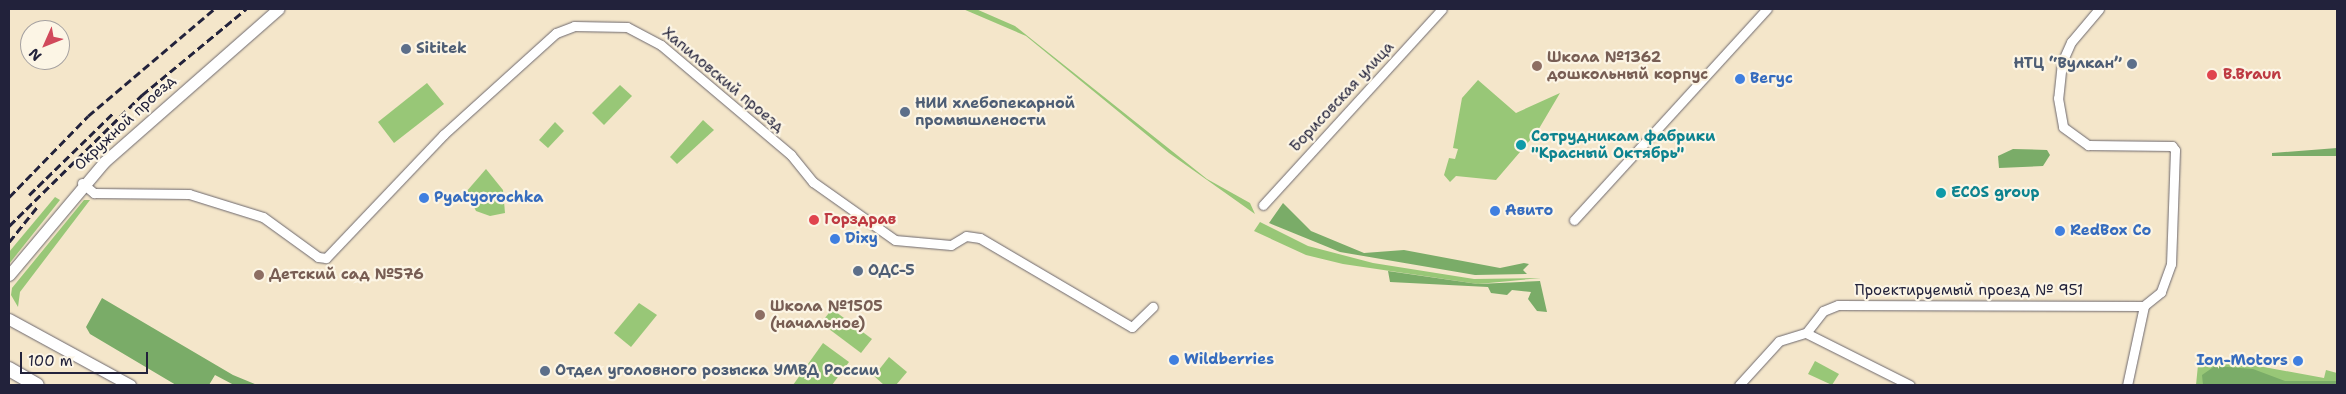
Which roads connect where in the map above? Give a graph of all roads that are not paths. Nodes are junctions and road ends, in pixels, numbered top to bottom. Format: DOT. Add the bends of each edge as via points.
graph roads {
  1 [pos="278,9"];
  2 [pos="1442,9"];
  3 [pos="1767,9"];
  4 [pos="2099,9"];
  5 [pos="82,183"];
  6 [pos="1263,205"];
  7 [pos="1574,220"];
  8 [pos="9,274"];
  9 [pos="1152,306"];
  10 [pos="2144,306"];
  11 [pos="9,319"];
  12 [pos="1806,333"];
  13 [pos="9,370"];
  14 [pos="37,385"];
  15 [pos="130,385"];
  16 [pos="1739,385"];
  17 [pos="1910,385"];
  18 [pos="2127,385"];
  1 -- 5 [label="street, Окружной проезд"];
  2 -- 6 [label="street, Борисовская улица"];
  3 -- 7 [label="street"];
  4 -- 10 [label="street" via="2071,42 2059,82 2061,123 2069,135 2088,145 2172,146 2175,150 2171,264 2161,292"];
  5 -- 8 [label="street, Окружной проезд"];
  5 -- 9 [label="street, Хапиловский проезд" via="94,193 189,194 263,217 318,257 326,258 443,135 556,33 574,26 627,27 662,45 791,156 813,182 895,240 951,246 966,236 980,238 1132,327"];
  10 -- 12 [label="street, Проектируемый проезд № 951" via="1838,305 1823,311"];
  10 -- 18 [label="street"];
  11 -- 15 [label="street"];
  12 -- 16 [label="street" via="1779,341"];
  12 -- 17 [label="street"];
  13 -- 14 [label="main road"];
}
